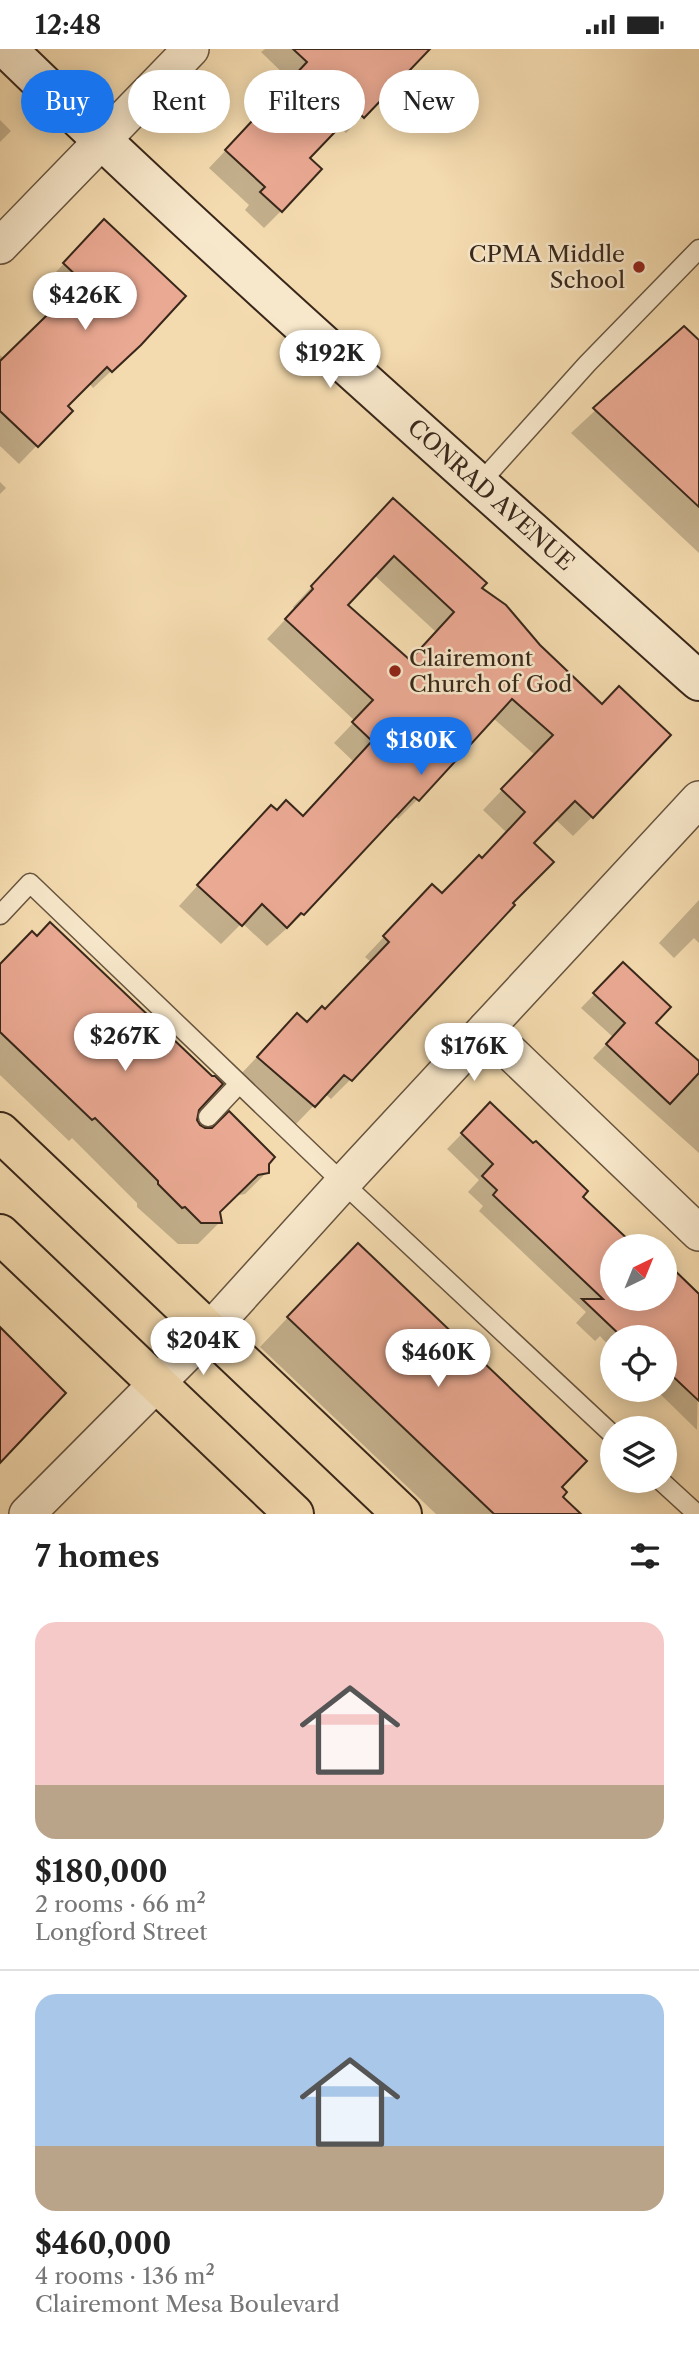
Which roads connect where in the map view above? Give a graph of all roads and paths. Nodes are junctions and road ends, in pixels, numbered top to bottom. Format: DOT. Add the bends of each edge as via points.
graph roads {
  1 [pos="7,49"];
  2 [pos="191,49"];
  3 [pos="103,142"];
  4 [pos="0,246"];
  5 [pos="699,250"];
  6 [pos="480,483"];
  7 [pos="699,681"];
  8 [pos="699,799"];
  9 [pos="0,915"];
  10 [pos="486,1029"];
  11 [pos="240,1084"];
  12 [pos="208,1118"];
  13 [pos="0,1132"];
  14 [pos="343,1183"];
  15 [pos="699,1233"];
  16 [pos="0,1234"];
  17 [pos="209,1331"];
  18 [pos="157,1384"];
  19 [pos="600,1423"];
  20 [pos="675,1493"];
  21 [pos="27,1514"];
  22 [pos="294,1514"];
  23 [pos="402,1514"];
  24 [pos="697,1514"];
  1 -- 3 [label="street, CONRAD AVENUE"];
  2 -- 3 [label="street"];
  3 -- 4 [label="street"];
  3 -- 6 [label="street, CONRAD AVENUE"];
  5 -- 6 [label="lane" via="587,364"];
  6 -- 7 [label="street, CONRAD AVENUE"];
  8 -- 10 [label="street"];
  9 -- 11 [label="lane" via="30,883"];
  10 -- 14 [label="street"];
  10 -- 15 [label="street"];
  11 -- 12 [label="lane"];
  11 -- 14 [label="lane"];
  13 -- 17 [label="main road"];
  14 -- 17 [label="street"];
  14 -- 19 [label="lane"];
  16 -- 18 [label="main road"];
  17 -- 18 [label="street"];
  17 -- 23 [label="main road"];
  18 -- 21 [label="street"];
  18 -- 22 [label="main road"];
  20 -- 24 [label="lane"];
}
